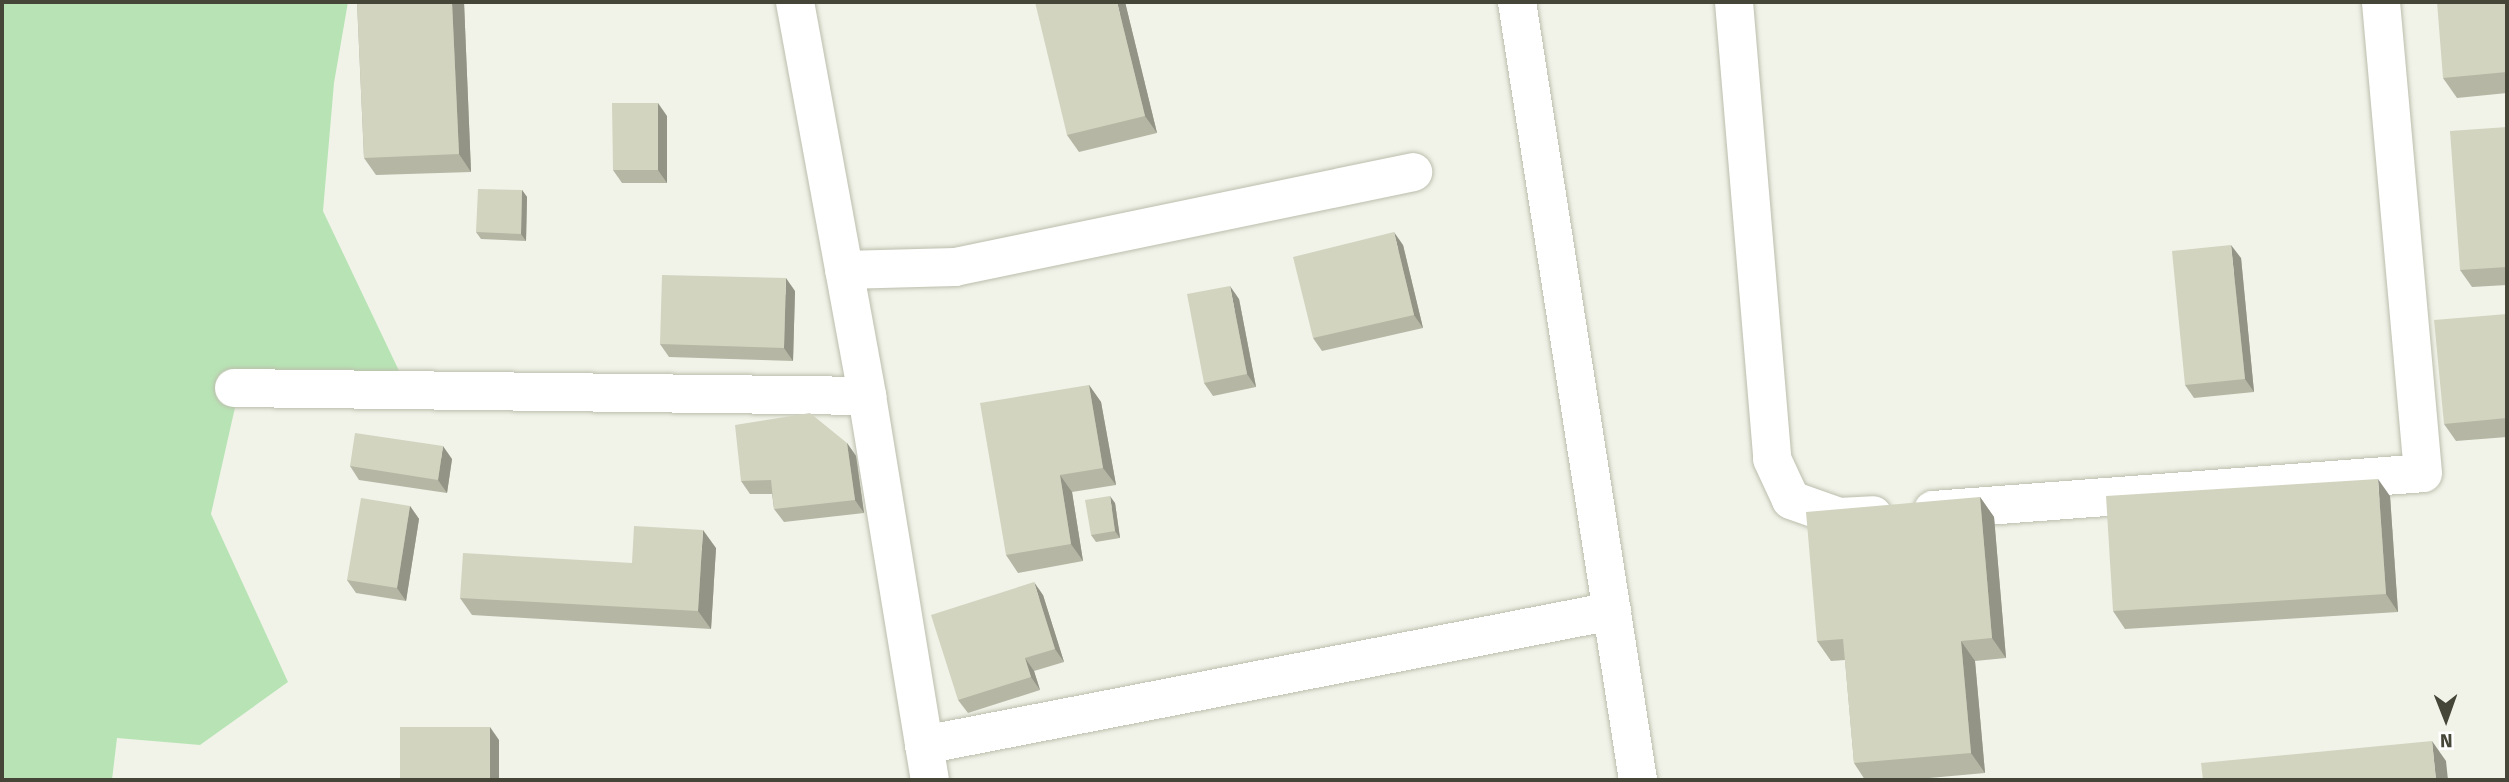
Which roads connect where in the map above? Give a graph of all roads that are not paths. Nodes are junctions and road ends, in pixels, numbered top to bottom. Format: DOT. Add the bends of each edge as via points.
graph roads {
  1 [pos="795,2"];
  2 [pos="1517,2"];
  3 [pos="1734,2"];
  4 [pos="2381,2"];
  5 [pos="1413,172"];
  6 [pos="844,270"];
  7 [pos="234,388"];
  8 [pos="867,396"];
  9 [pos="1612,611"];
  10 [pos="927,763"];
  11 [pos="1638,780"];
  1 -- 6 [label="street"];
  2 -- 9 [label="street"];
  3 -- 4 [label="street" via="1772,459 1790,500 1839,517 2423,473"];
  5 -- 6 [label="street" via="955,267"];
  6 -- 8 [label="street"];
  7 -- 8 [label="street"];
  8 -- 10 [label="street"];
  9 -- 10 [label="street"];
  9 -- 11 [label="street"];
}
